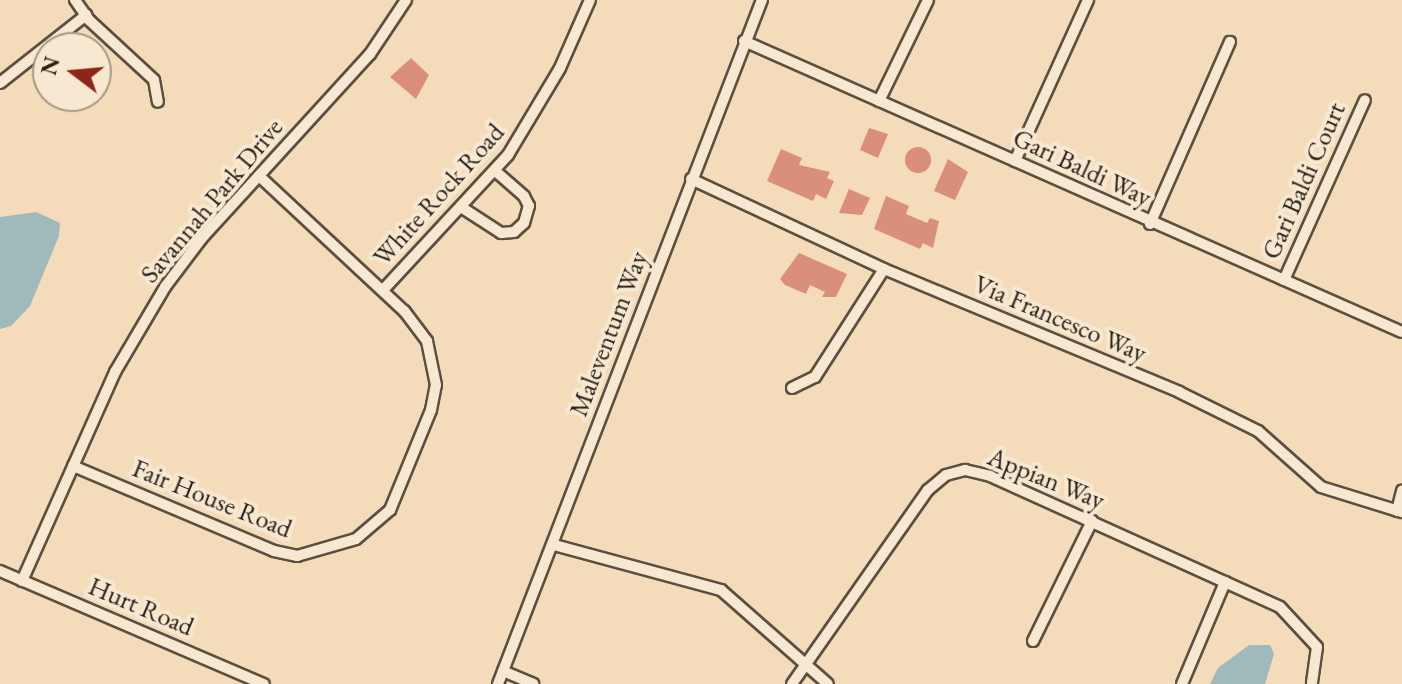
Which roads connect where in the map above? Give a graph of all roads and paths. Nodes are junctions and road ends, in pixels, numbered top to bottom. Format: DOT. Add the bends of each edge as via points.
graph roads {
  1 [pos="75,0"];
  2 [pos="406,0"];
  3 [pos="590,0"];
  4 [pos="762,0"];
  5 [pos="928,0"];
  6 [pos="1088,0"];
  7 [pos="86,15"];
  8 [pos="744,41"];
  9 [pos="1230,42"];
  10 [pos="0,83"];
  11 [pos="1365,100"];
  12 [pos="879,101"];
  13 [pos="158,102"];
  14 [pos="1015,161"];
  15 [pos="495,171"];
  16 [pos="259,176"];
  17 [pos="691,179"];
  18 [pos="461,207"];
  19 [pos="1150,224"];
  20 [pos="884,269"];
  21 [pos="1284,280"];
  22 [pos="383,290"];
  23 [pos="1402,332"];
  24 [pos="792,388"];
  25 [pos="73,466"];
  26 [pos="1402,491"];
  27 [pos="1399,511"];
  28 [pos="1092,521"];
  29 [pos="554,545"];
  30 [pos="0,571"];
  31 [pos="22,581"];
  32 [pos="1225,582"];
  33 [pos="1033,641"];
  34 [pos="806,663"];
  35 [pos="503,671"];
  36 [pos="264,684"];
  37 [pos="498,684"];
  38 [pos="533,684"];
  39 [pos="792,684"];
  40 [pos="828,684"];
  41 [pos="1182,684"];
  42 [pos="1312,684"];
  1 -- 7 [label="street"];
  2 -- 16 [label="street, Savannah Park Drive" via="370,54"];
  3 -- 15 [label="street, White Rock Road" via="534,117"];
  4 -- 8 [label="street, Maleventum Way"];
  5 -- 12 [label="street"];
  6 -- 14 [label="street"];
  7 -- 10 [label="street"];
  7 -- 13 [label="street" via="154,80"];
  8 -- 12 [label="street, Gari Baldi Way"];
  8 -- 17 [label="street, Maleventum Way"];
  9 -- 19 [label="street"];
  11 -- 21 [label="street, Gari Baldi Court"];
  12 -- 14 [label="street, Gari Baldi Way"];
  14 -- 19 [label="street, Gari Baldi Way"];
  15 -- 18 [label="street, White Rock Road"];
  15 -- 18 [label="street" via="524,196 529,206 524,223 514,232 501,233"];
  16 -- 22 [label="street, Fair House Road"];
  16 -- 25 [label="street, Savannah Park Drive" via="202,238 144,319"];
  17 -- 20 [label="street, Via Francesco Way"];
  17 -- 29 [label="street, Maleventum Way"];
  18 -- 22 [label="street, White Rock Road"];
  19 -- 21 [label="street, Gari Baldi Way"];
  20 -- 24 [label="street" via="815,377"];
  20 -- 27 [label="street, Via Francesco Way" via="1179,392 1258,431 1321,487"];
  21 -- 23 [label="street, Gari Baldi Way"];
  22 -- 25 [label="street, Fair House Road" via="427,341 436,385 416,453 390,510 356,539 319,553 274,551"];
  25 -- 31 [label="street, Savannah Park Drive"];
  26 -- 27 [label="street"];
  28 -- 32 [label="street, Appian Way"];
  28 -- 33 [label="street"];
  28 -- 34 [label="street, Appian Way" via="990,476 965,470 946,475 928,490"];
  29 -- 34 [label="street" via="721,590"];
  29 -- 35 [label="street, Maleventum Way"];
  30 -- 31 [label="street, Hurt Road"];
  31 -- 36 [label="street, Hurt Road"];
  32 -- 41 [label="street"];
  32 -- 42 [label="street, Appian Way" via="1280,607 1309,632 1317,647"];
  34 -- 39 [label="street, Appian Way"];
  34 -- 40 [label="street"];
  35 -- 37 [label="street, Maleventum Way"];
  35 -- 38 [label="street"];
}
